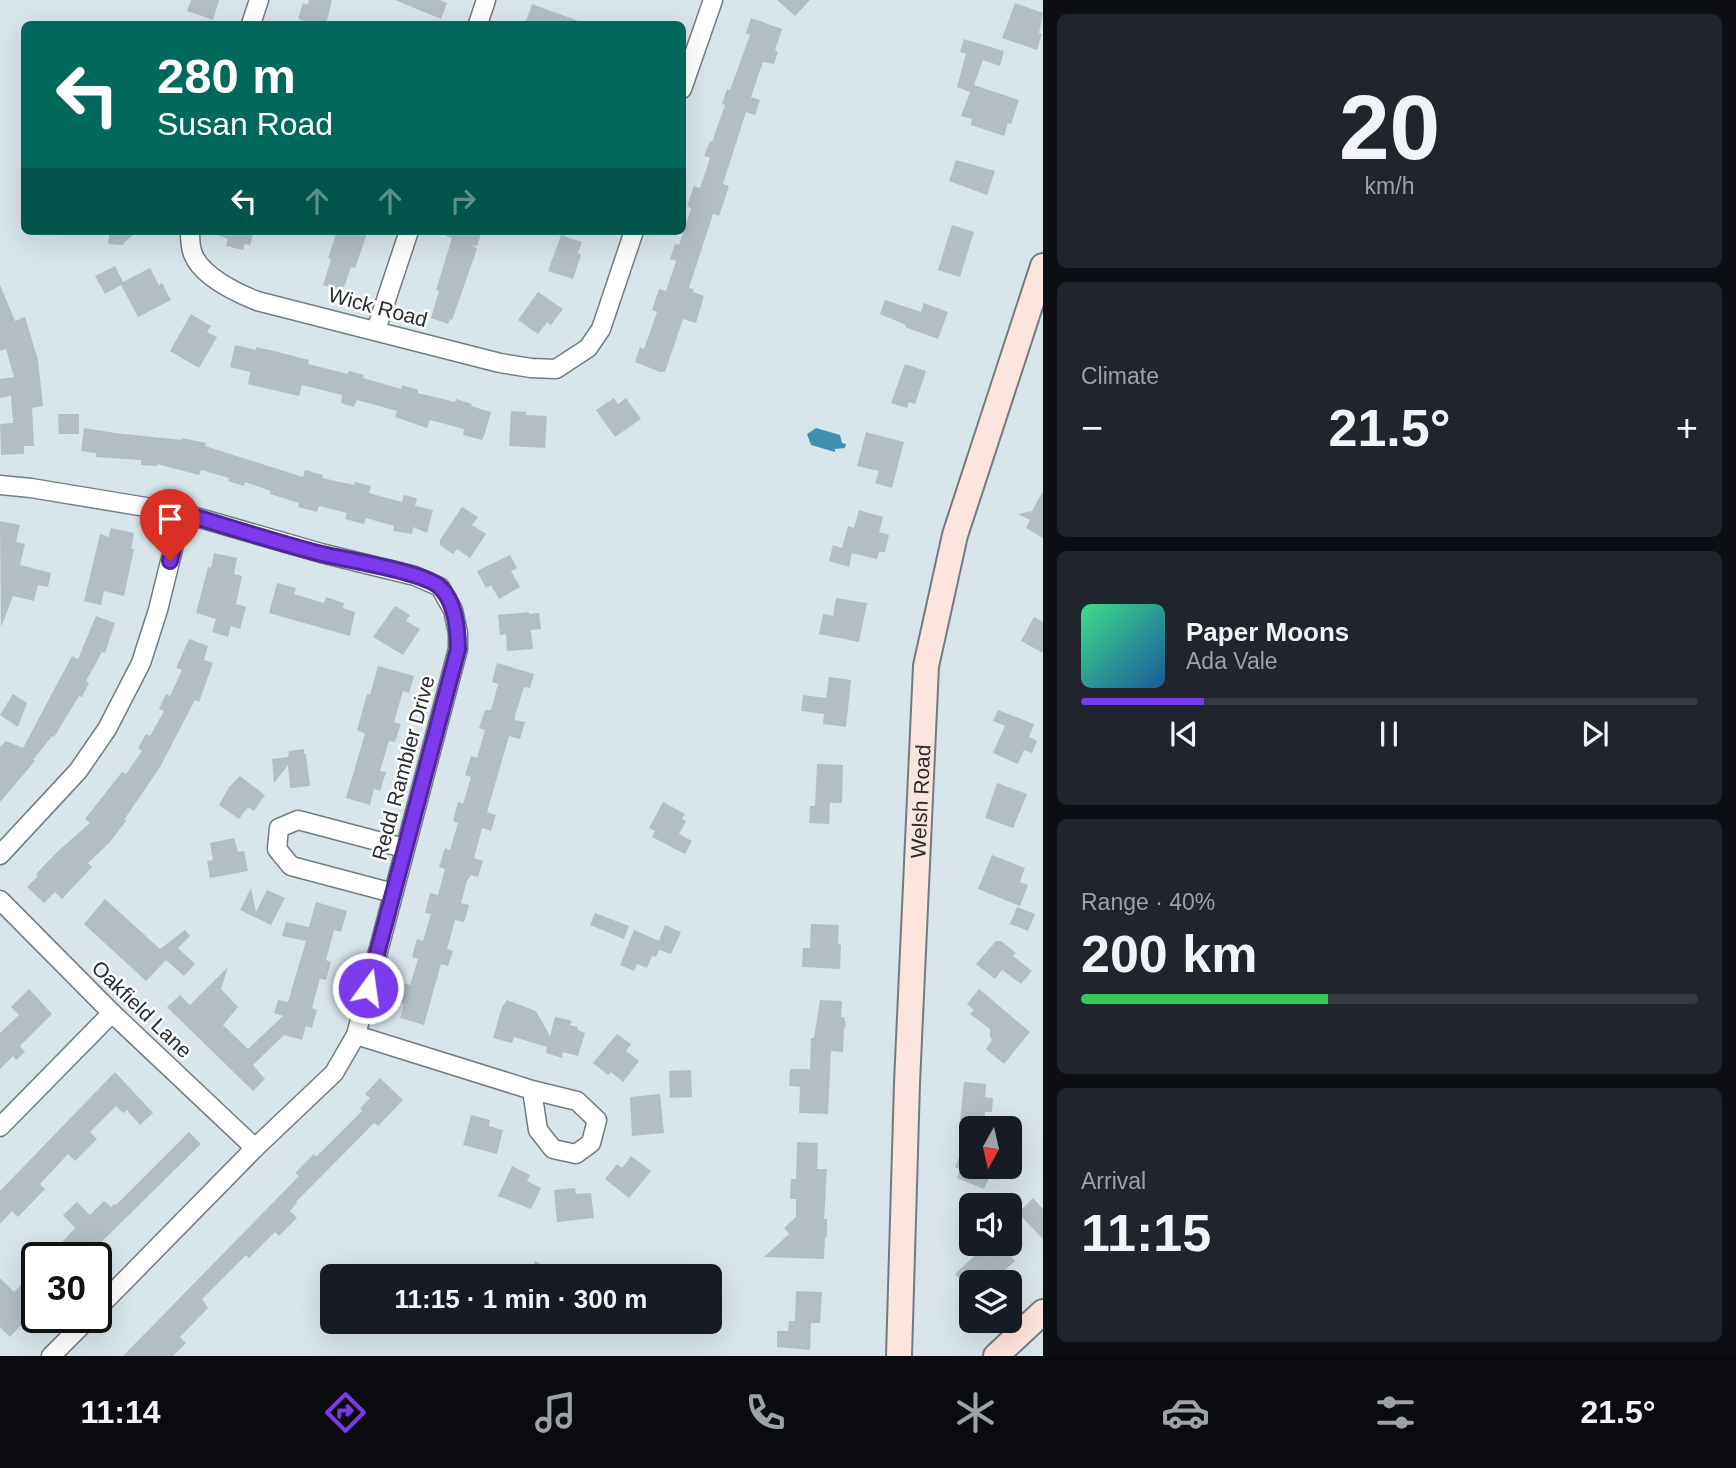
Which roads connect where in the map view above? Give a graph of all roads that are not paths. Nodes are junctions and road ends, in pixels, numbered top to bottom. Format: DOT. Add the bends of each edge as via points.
graph roads {
  1 [pos="259,0"];
  2 [pos="486,0"];
  3 [pos="713,0"];
  4 [pos="252,21"];
  5 [pos="479,21"];
  6 [pos="686,78"];
  7 [pos="190,235"];
  8 [pos="408,235"];
  9 [pos="633,235"];
  10 [pos="1043,266"];
  11 [pos="376,330"];
  12 [pos="0,485"];
  13 [pos="182,513"];
  14 [pos="404,848"];
  15 [pos="0,855"];
  16 [pos="393,893"];
  17 [pos="0,900"];
  18 [pos="112,1013"];
  19 [pos="356,1035"];
  20 [pos="532,1090"];
  21 [pos="0,1127"];
  22 [pos="255,1148"];
  23 [pos="112,1294"];
  24 [pos="1043,1312"];
  25 [pos="74,1333"];
  26 [pos="51,1356"];
  27 [pos="899,1356"];
  28 [pos="996,1356"];
  1 -- 4 [label="street"];
  2 -- 5 [label="street"];
  3 -- 6 [label="street"];
  7 -- 11 [label="street, Wick Road" via="193,256 230,290"];
  8 -- 11 [label="street"];
  9 -- 11 [label="street, Wick Road" via="601,329 588,348 556,369 500,363"];
  10 -- 27 [label="main road, Welsh Road" via="954,535 926,666"];
  12 -- 13 [label="street, Redd Rambler Drive"];
  13 -- 14 [label="street, Redd Rambler Drive" via="415,576 440,587 453,610 458,649"];
  13 -- 15 [label="street" via="141,663 107,729 78,771"];
  14 -- 16 [label="street, Redd Rambler Drive"];
  14 -- 16 [label="street" via="298,820 279,828 277,849 291,866"];
  16 -- 19 [label="street, Redd Rambler Drive"];
  17 -- 18 [label="street, Oakfield Lane"];
  18 -- 21 [label="street"];
  18 -- 22 [label="street, Oakfield Lane"];
  19 -- 20 [label="street"];
  19 -- 22 [label="street, Redd Rambler Drive" via="334,1073"];
  22 -- 23 [label="street, Redd Rambler Drive"];
  24 -- 28 [label="main road"];
  25 -- 26 [label="street"];
}
